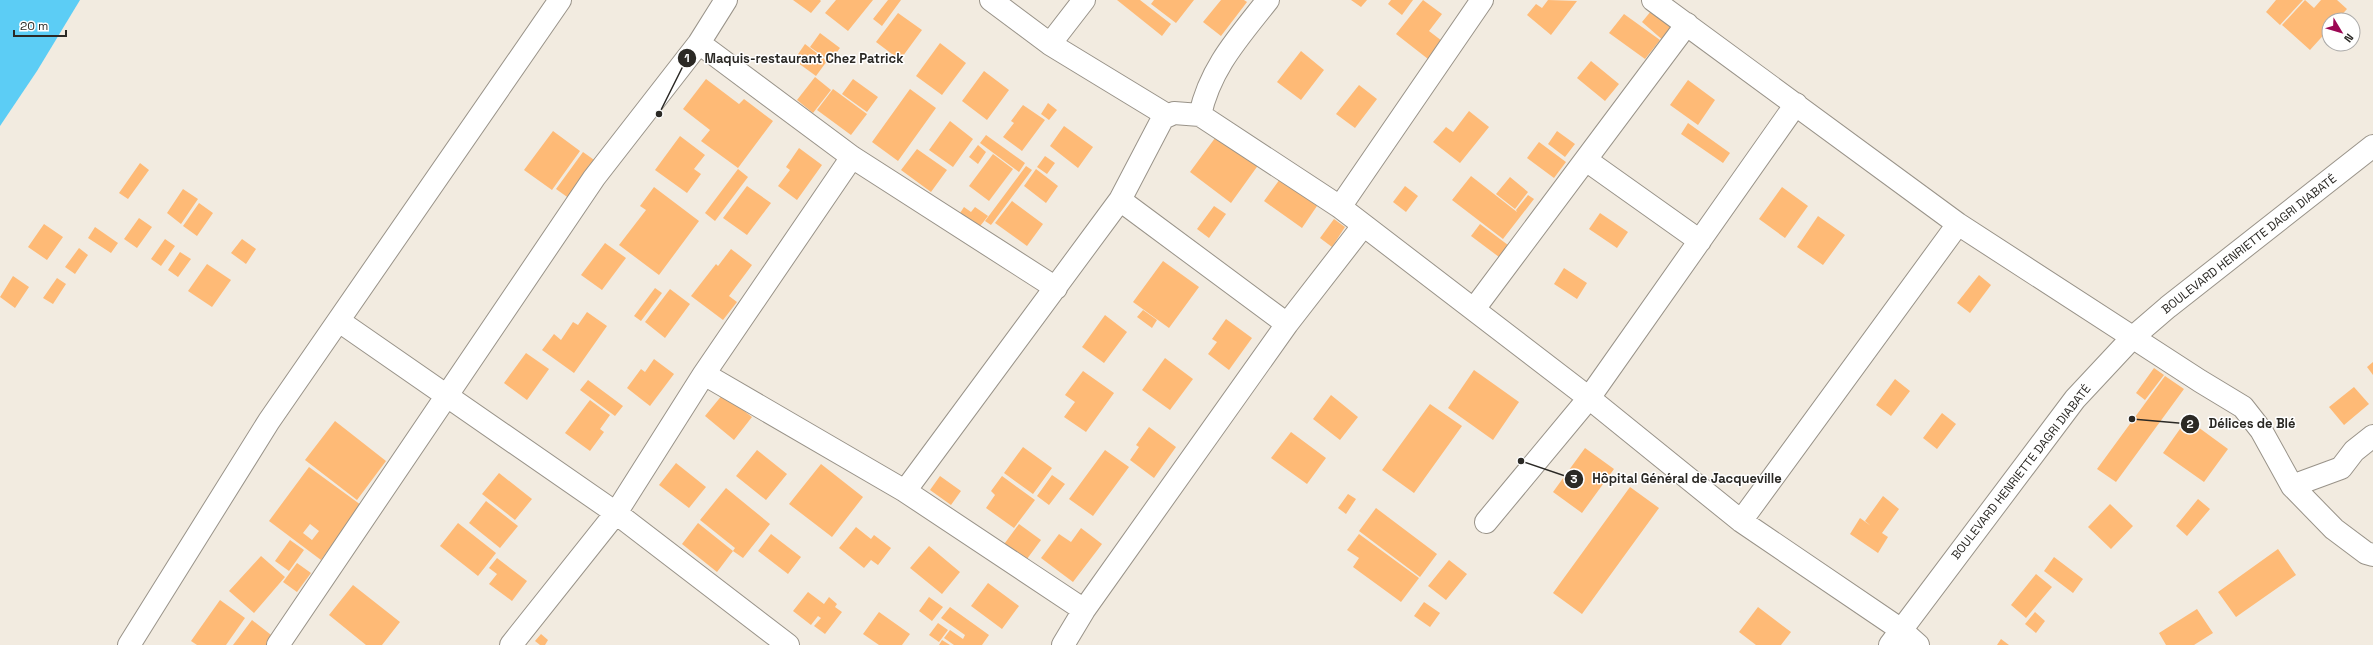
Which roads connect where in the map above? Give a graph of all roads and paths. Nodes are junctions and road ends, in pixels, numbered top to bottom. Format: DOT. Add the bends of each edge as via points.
graph roads {
  1 [pos="560,0"];
  2 [pos="726,0"];
  3 [pos="991,0"];
  4 [pos="1084,0"];
  5 [pos="1268,0"];
  6 [pos="1482,0"];
  7 [pos="1653,0"];
  8 [pos="1687,24"];
  9 [pos="699,43"];
  10 [pos="1050,44"];
  11 [pos="1796,104"];
  12 [pos="1165,114"];
  13 [pos="1200,115"];
  14 [pos="2373,146"];
  15 [pos="852,157"];
  16 [pos="1586,160"];
  17 [pos="1120,200"];
  18 [pos="1340,207"];
  19 [pos="1958,224"];
  20 [pos="1363,226"];
  21 [pos="1700,241"];
  22 [pos="1056,288"];
  23 [pos="1474,309"];
  24 [pos="339,321"];
  25 [pos="1287,324"];
  26 [pos="2132,338"];
  27 [pos="704,374"];
  28 [pos="447,396"];
  29 [pos="1589,398"];
  30 [pos="2373,436"];
  31 [pos="2292,486"];
  32 [pos="905,491"];
  33 [pos="616,513"];
  34 [pos="1741,521"];
  35 [pos="1486,522"];
  36 [pos="2373,555"];
  37 [pos="1084,610"];
  38 [pos="1895,637"];
  39 [pos="129,645"];
  40 [pos="278,645"];
  41 [pos="512,645"];
  42 [pos="788,645"];
  43 [pos="1063,645"];
  44 [pos="1918,645"];
  1 -- 24 [label="street"];
  2 -- 9 [label="street"];
  3 -- 10 [label="street"];
  4 -- 10 [label="street"];
  5 -- 13 [label="street" via="1213,75"];
  6 -- 18 [label="street"];
  7 -- 8 [label="street"];
  8 -- 11 [label="street"];
  8 -- 16 [label="street"];
  9 -- 15 [label="street"];
  9 -- 28 [label="street" via="594,178"];
  10 -- 12 [label="street"];
  11 -- 19 [label="street"];
  11 -- 21 [label="street"];
  12 -- 13 [label="street" via="1164,118 1174,112"];
  12 -- 17 [label="street"];
  13 -- 18 [label="street"];
  14 -- 26 [label="street, BOULEVARD HENRIETTE DAGRI DIABATÉ"];
  15 -- 22 [label="street"];
  15 -- 27 [label="street"];
  16 -- 21 [label="street"];
  16 -- 23 [label="street"];
  17 -- 22 [label="street"];
  17 -- 25 [label="street"];
  18 -- 20 [label="street"];
  19 -- 26 [label="street"];
  19 -- 34 [label="street"];
  20 -- 23 [label="street"];
  20 -- 25 [label="street"];
  21 -- 29 [label="street"];
  22 -- 32 [label="street"];
  23 -- 29 [label="street"];
  24 -- 28 [label="street"];
  24 -- 39 [label="street" via="270,421"];
  25 -- 37 [label="street"];
  26 -- 31 [label="street" via="2243,407 2261,430"];
  26 -- 38 [label="street, BOULEVARD HENRIETTE DAGRI DIABATÉ" via="2075,399"];
  27 -- 32 [label="street"];
  27 -- 33 [label="street"];
  28 -- 33 [label="street"];
  28 -- 40 [label="street"];
  29 -- 34 [label="street"];
  29 -- 35 [label="street"];
  30 -- 31 [label="street" via="2354,451 2341,468"];
  31 -- 36 [label="street" via="2334,529 2366,553"];
  32 -- 37 [label="street"];
  33 -- 41 [label="street"];
  33 -- 42 [label="street"];
  34 -- 38 [label="street"];
  37 -- 43 [label="street"];
  38 -- 44 [label="street"];
}
